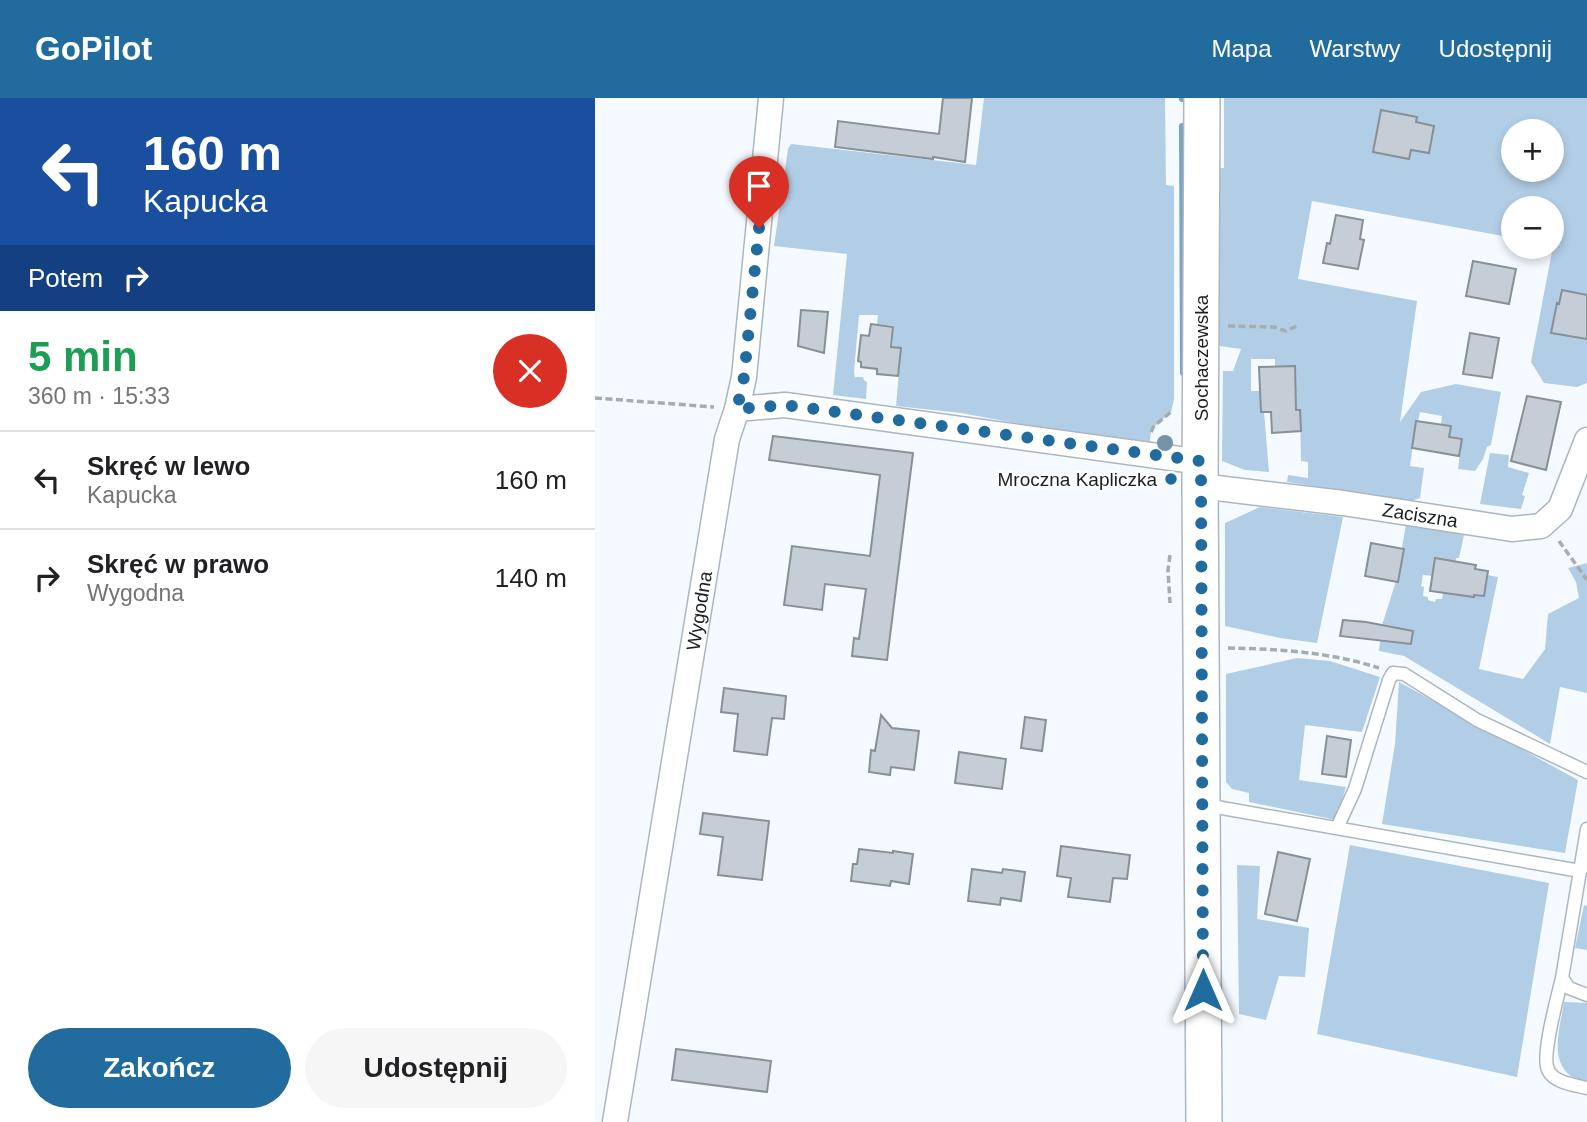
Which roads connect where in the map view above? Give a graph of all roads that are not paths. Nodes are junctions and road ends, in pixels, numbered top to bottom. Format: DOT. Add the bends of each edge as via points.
graph roads {
  1 [pos="771,98"];
  2 [pos="1202,98"];
  3 [pos="737,409"];
  4 [pos="1587,440"];
  5 [pos="1201,474"];
  6 [pos="1587,772"];
  7 [pos="1202,804"];
  8 [pos="1337,828"];
  9 [pos="1587,830"];
  10 [pos="1583,867"];
  11 [pos="1587,883"];
  12 [pos="1562,978"];
  13 [pos="1587,995"];
  14 [pos="1587,1088"];
  15 [pos="615,1122"];
  16 [pos="1204,1122"];
  1 -- 3 [label="street, Wygodna"];
  2 -- 5 [label="street, Sochaczewska"];
  3 -- 5 [label="street, Zaciszna" via="785,405"];
  3 -- 15 [label="street, Wygodna" via="727,439"];
  4 -- 5 [label="street, Zaciszna" via="1560,509 1541,526 1512,528 1343,503"];
  5 -- 7 [label="street, Sochaczewska"];
  6 -- 8 [label="lane" via="1477,720 1404,674 1392,673 1355,789"];
  7 -- 8 [label="lane"];
  7 -- 16 [label="street, Sochaczewska"];
  8 -- 10 [label="lane"];
  9 -- 10 [label="lane"];
  10 -- 11 [label="lane"];
  10 -- 12 [label="lane"];
  12 -- 13 [label="lane" via="1569,988"];
  12 -- 14 [label="lane" via="1546,1054 1548,1071 1566,1083"];
}
